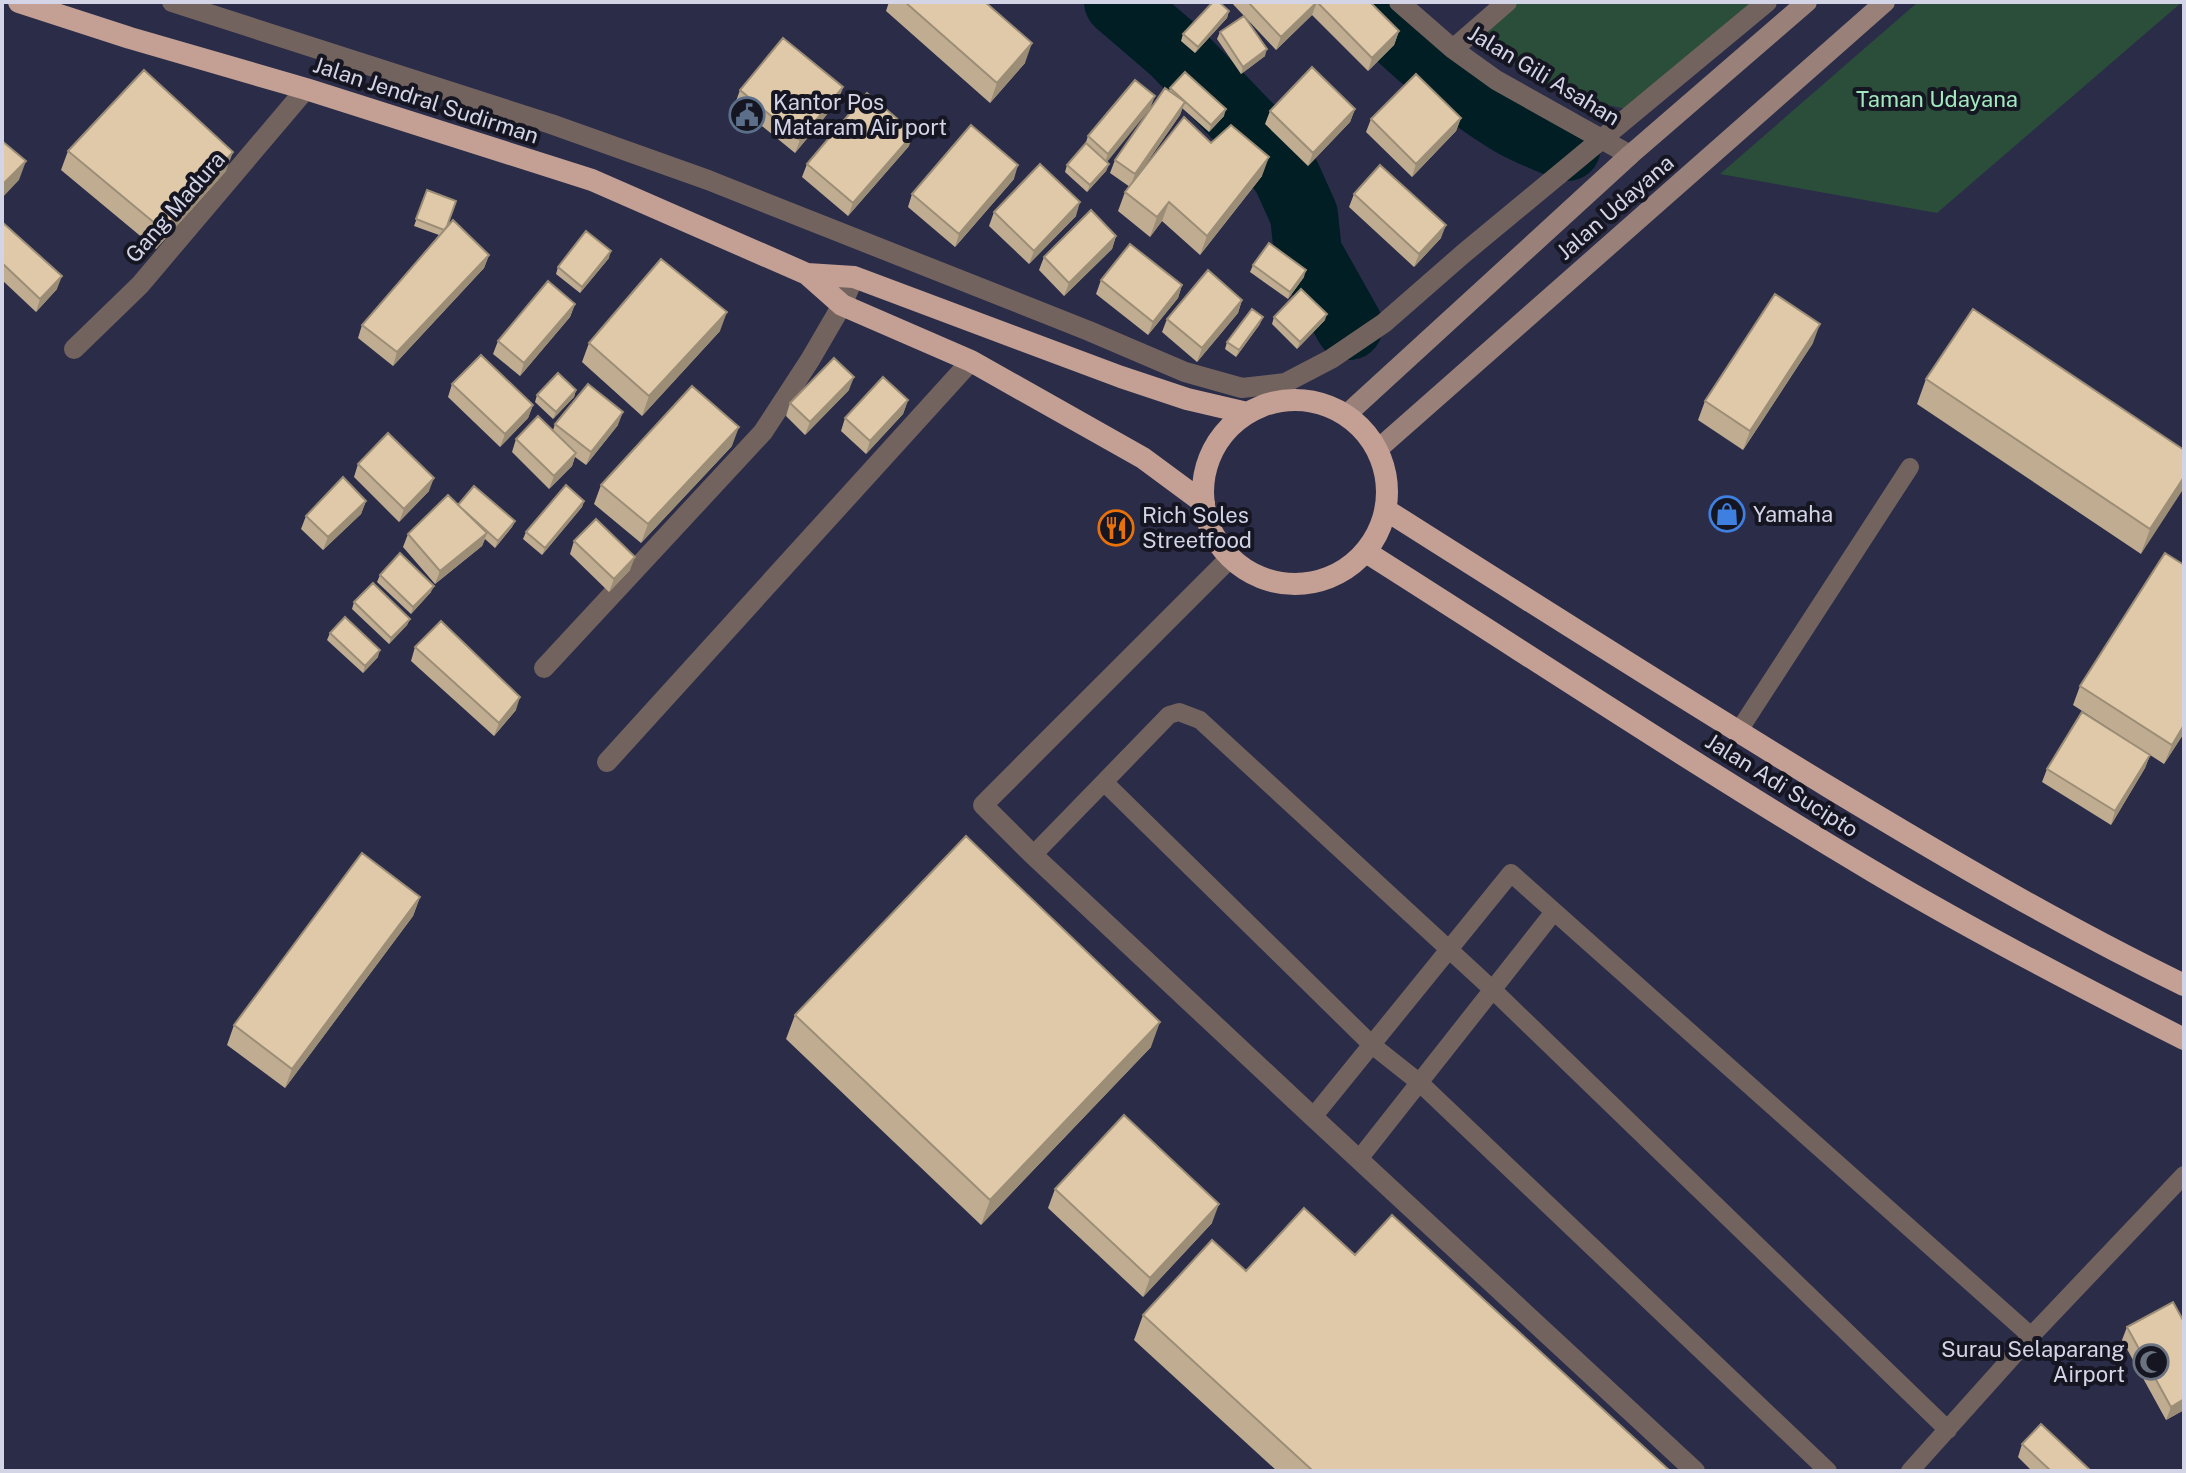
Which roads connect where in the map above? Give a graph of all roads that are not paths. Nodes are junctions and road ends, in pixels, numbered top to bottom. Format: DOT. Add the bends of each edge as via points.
graph roads {
  1 [pos="19,2"];
  2 [pos="172,2"];
  3 [pos="1507,2"];
  4 [pos="1767,2"];
  5 [pos="1807,2"];
  6 [pos="1885,2"];
  7 [pos="1407,5"];
  8 [pos="1453,49"];
  9 [pos="306,89"];
  10 [pos="1602,139"];
  11 [pos="1630,155"];
  12 [pos="807,274"];
  13 [pos="854,277"];
  14 [pos="842,305"];
  15 [pos="74,349"];
  16 [pos="971,361"];
  17 [pos="1247,413"];
  18 [pos="1346,415"];
  19 [pos="1377,450"];
  20 [pos="1910,467"];
  21 [pos="1204,503"];
  22 [pos="1386,510"];
  23 [pos="1366,552"];
  24 [pos="1230,558"];
  25 [pos="544,668"];
  26 [pos="1738,732"];
  27 [pos="607,762"];
  28 [pos="1104,782"];
  29 [pos="1033,855"];
  30 [pos="1553,913"];
  31 [pos="1449,951"];
  32 [pos="2184,985"];
  33 [pos="1493,990"];
  34 [pos="2184,1039"];
  35 [pos="1372,1045"];
  36 [pos="1420,1083"];
  37 [pos="1313,1117"];
  38 [pos="1359,1159"];
  39 [pos="2184,1175"];
  40 [pos="2031,1336"];
  41 [pos="1948,1430"];
  42 [pos="1695,1471"];
  43 [pos="1828,1471"];
  44 [pos="1910,1471"];
  1 -- 9 [label="highway, Jalan Jendral Sudirman"];
  2 -- 10 [label="street" via="708,180 1185,372 1242,388 1285,383 1384,323"];
  3 -- 8 [label="street"];
  4 -- 10 [label="street"];
  5 -- 11 [label="main road, Jalan Udayana"];
  6 -- 19 [label="main road, Jalan Udayana"];
  7 -- 8 [label="street, Jalan Gili Asahan"];
  8 -- 10 [label="street, Jalan Gili Asahan" via="1496,80"];
  9 -- 12 [label="highway, Jalan Jendral Sudirman" via="592,180"];
  9 -- 15 [label="street, Gang Madura" via="140,285"];
  10 -- 11 [label="street, Jalan Gili Asahan"];
  11 -- 18 [label="main road, Jalan Udayana"];
  12 -- 13 [label="highway"];
  12 -- 14 [label="highway"];
  13 -- 14 [label="street"];
  13 -- 17 [label="highway" via="1121,377"];
  14 -- 16 [label="highway"];
  14 -- 25 [label="street" via="763,432"];
  16 -- 21 [label="highway" via="1143,458"];
  16 -- 27 [label="street"];
  17 -- 18 [label="highway" via="1275,402 1304,400"];
  17 -- 21 [label="highway" via="1225,432 1209,458"];
  18 -- 19 [label="highway"];
  19 -- 22 [label="highway" via="1386,479"];
  20 -- 26 [label="lane"];
  21 -- 24 [label="highway" via="1212,533"];
  22 -- 23 [label="highway"];
  22 -- 26 [label="highway, Jalan Adi Sucipto"];
  23 -- 24 [label="highway" via="1329,578 1299,585 1269,581"];
  23 -- 34 [label="highway, Jalan Adi Sucipto" via="1875,873"];
  24 -- 29 [label="street" via="983,805"];
  26 -- 32 [label="highway, Jalan Adi Sucipto" via="2066,926"];
  28 -- 29 [label="lane"];
  28 -- 31 [label="lane" via="1169,715 1179,712 1200,720"];
  28 -- 35 [label="lane"];
  29 -- 37 [label="street"];
  30 -- 31 [label="lane" via="1511,873"];
  30 -- 33 [label="lane"];
  30 -- 40 [label="lane"];
  31 -- 33 [label="lane"];
  31 -- 35 [label="lane"];
  33 -- 36 [label="lane"];
  33 -- 41 [label="lane"];
  35 -- 36 [label="lane"];
  35 -- 37 [label="lane"];
  36 -- 38 [label="lane"];
  36 -- 43 [label="lane"];
  37 -- 38 [label="street"];
  38 -- 42 [label="street"];
  39 -- 40 [label="lane"];
  40 -- 41 [label="lane"];
  41 -- 44 [label="lane"];
}
